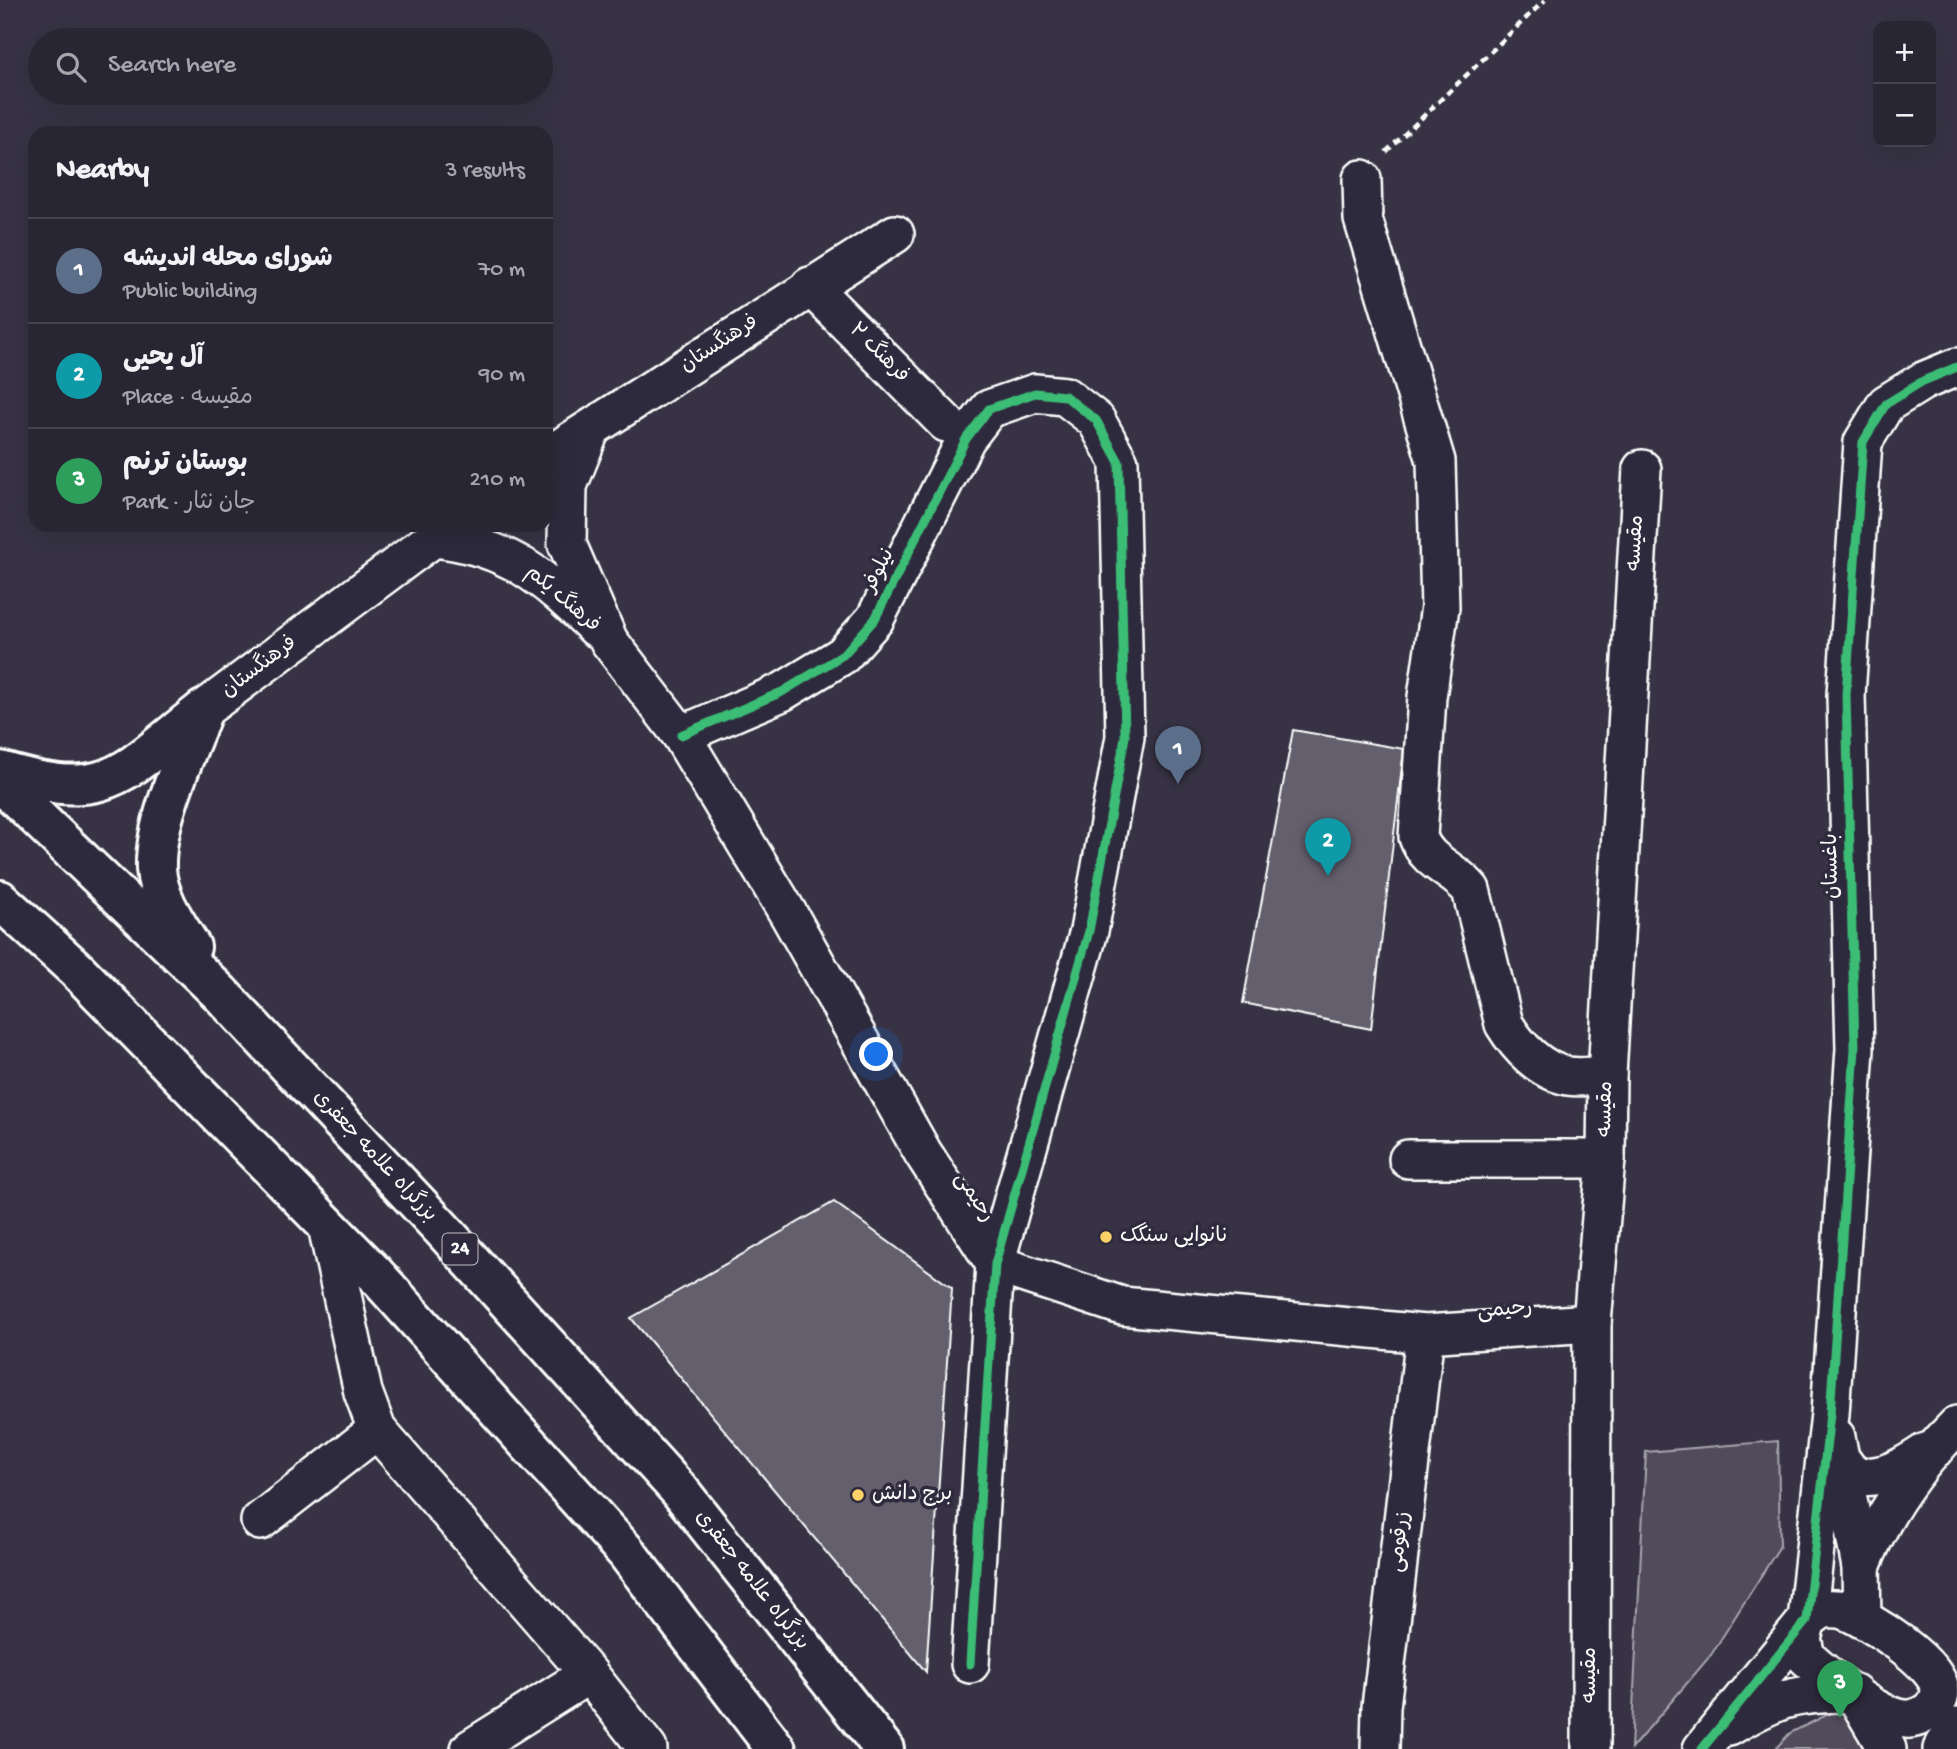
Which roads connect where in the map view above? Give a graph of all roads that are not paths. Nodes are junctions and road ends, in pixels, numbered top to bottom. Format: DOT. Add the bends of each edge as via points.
graph roads {
  1 [pos="1362,179"];
  2 [pos="895,234"];
  3 [pos="810,286"];
  4 [pos="1957,367"];
  5 [pos="946,423"];
  6 [pos="591,429"];
  7 [pos="553,453"];
  8 [pos="1642,469"];
  9 [pos="442,532"];
  10 [pos="446,532"];
  11 [pos="609,641"];
  12 [pos="203,710"];
  13 [pos="681,735"];
  14 [pos="0,771"];
  15 [pos="0,782"];
  16 [pos="0,900"];
  17 [pos="220,993"];
  18 [pos="1607,1076"];
  19 [pos="1408,1159"];
  20 [pos="1606,1159"];
  21 [pos="327,1226"];
  22 [pos="995,1265"];
  23 [pos="1592,1322"];
  24 [pos="1425,1334"];
  25 [pos="1830,1413"];
  26 [pos="377,1430"];
  27 [pos="1948,1434"];
  28 [pos="1843,1462"];
  29 [pos="260,1521"];
  30 [pos="1861,1567"];
  31 [pos="1862,1619"];
  32 [pos="1807,1620"];
  33 [pos="1916,1656"];
  34 [pos="1957,1662"];
  35 [pos="970,1664"];
  36 [pos="589,1674"];
  37 [pos="1854,1693"];
  38 [pos="1939,1714"];
  39 [pos="1957,1726"];
  40 [pos="1707,1743"];
  41 [pos="470,1749"];
  42 [pos="648,1749"];
  43 [pos="776,1749"];
  44 [pos="884,1749"];
  45 [pos="1380,1749"];
  46 [pos="1591,1749"];
  47 [pos="1887,1749"];
  48 [pos="1941,1749"];
  1 -- 18 [label="street" via="1363,219 1436,461 1440,607 1427,697 1418,837 1422,848 1441,867 1464,880 1471,890 1504,1024 1515,1042 1528,1056 1567,1076"];
  2 -- 3 [label="street, فرهنگستان"];
  3 -- 5 [label="street, فرهنگ ۲"];
  3 -- 6 [label="street, فرهنگستان"];
  4 -- 25 [label="street, باغستان" via="1886,404 1863,442 1846,695 1855,1049"];
  6 -- 7 [label="street, فرهنگستان"];
  6 -- 11 [label="street, فرهنگ یکم" via="568,486 567,544"];
  8 -- 18 [label="street, مقیسه"];
  9 -- 12 [label="street, فرهنگستان"];
  10 -- 11 [label="street, فرهنگ یکم" via="526,566"];
  11 -- 13 [label="street, فرهنگ یکم"];
  12 -- 14 [label="highway" via="116,778 84,786 43,784"];
  12 -- 17 [label="highway" via="165,811 156,869 166,908"];
  13 -- 22 [label="street, رحیمی" via="923,1153"];
  13 -- 22 [label="street, نیلوفر" via="782,692 843,655 875,619 966,439 989,408 1035,393 1065,396 1096,421 1119,462 1125,737 1089,931"];
  15 -- 17 [label="highway, بزرگراه علامه جعفری / 24"];
  16 -- 21 [label="highway" via="77,970"];
  17 -- 44 [label="highway, بزرگراه علامه جعفری / 24" via="680,1491"];
  18 -- 20 [label="street, مقیسه"];
  19 -- 20 [label="street"];
  20 -- 23 [label="street, مقیسه"];
  21 -- 26 [label="street" via="363,1392"];
  21 -- 43 [label="highway" via="626,1552"];
  22 -- 24 [label="street, رحیمی" via="1122,1306"];
  22 -- 35 [label="street"];
  23 -- 24 [label="street, رحیمی"];
  23 -- 46 [label="street, مقیسه"];
  24 -- 45 [label="street, زرقومی" via="1381,1707"];
  25 -- 28 [label="street"];
  25 -- 32 [label="street, باغستان"];
  26 -- 29 [label="street"];
  26 -- 36 [label="street"];
  27 -- 28 [label="street" via="1900,1470 1870,1478 1853,1476"];
  27 -- 30 [label="street" via="1877,1528"];
  28 -- 30 [label="street"];
  30 -- 31 [label="street"];
  31 -- 32 [label="street" via="1841,1609 1822,1609"];
  31 -- 33 [label="street"];
  32 -- 37 [label="street, باغستان" via="1802,1638 1806,1657"];
  32 -- 40 [label="street"];
  33 -- 34 [label="street"];
  33 -- 38 [label="street" via="1935,1674 1940,1691 1934,1707"];
  36 -- 41 [label="street"];
  36 -- 42 [label="street"];
  37 -- 38 [label="street" via="1906,1720"];
  37 -- 40 [label="street" via="1805,1693 1765,1706"];
  37 -- 47 [label="street"];
  39 -- 48 [label="street"];
}
